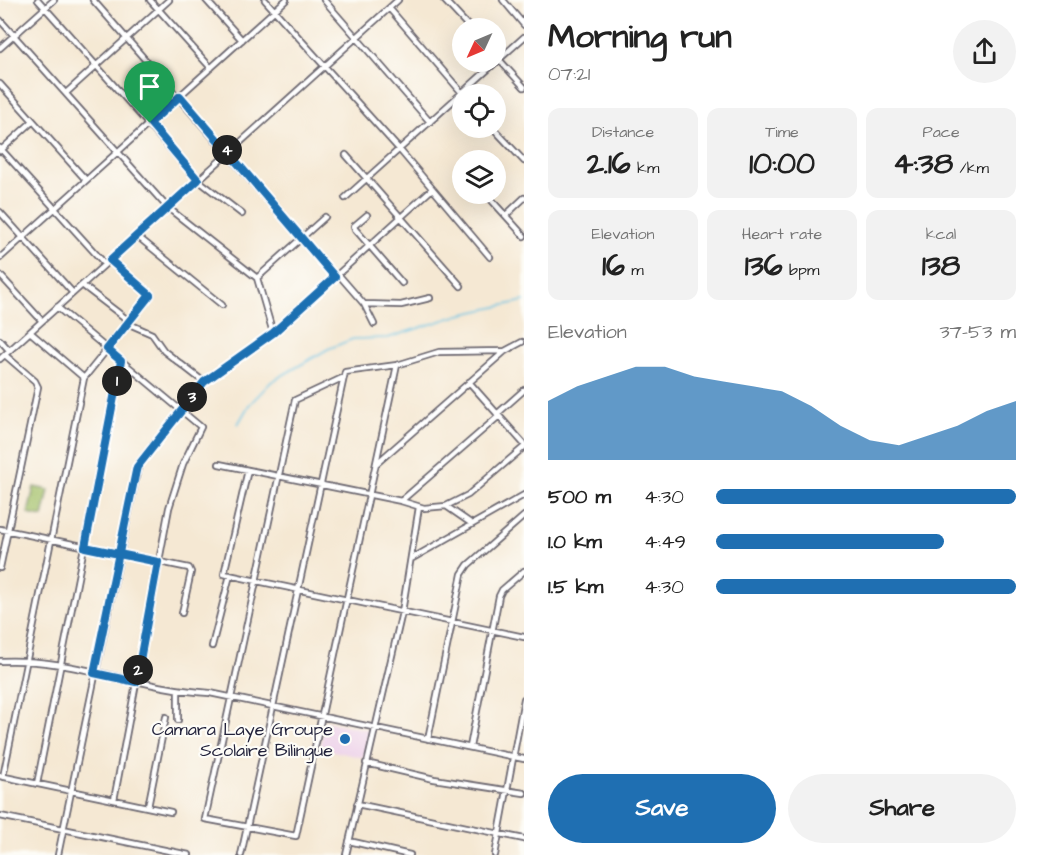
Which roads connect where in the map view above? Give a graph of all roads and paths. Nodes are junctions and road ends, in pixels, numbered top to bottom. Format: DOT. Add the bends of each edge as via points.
graph roads {
  1 [pos="38,0"];
  2 [pos="54,0"];
  3 [pos="93,0"];
  4 [pos="150,0"];
  5 [pos="169,0"];
  6 [pos="206,0"];
  7 [pos="265,0"];
  8 [pos="286,0"];
  9 [pos="324,0"];
  10 [pos="398,0"];
  11 [pos="444,0"];
  12 [pos="503,0"];
  13 [pos="45,8"];
  14 [pos="389,8"];
  15 [pos="158,10"];
  16 [pos="275,11"];
  17 [pos="461,18"];
  18 [pos="0,20"];
  19 [pos="524,25"];
  20 [pos="14,36"];
  21 [pos="357,37"];
  22 [pos="524,37"];
  23 [pos="127,38"];
  24 [pos="242,40"];
  25 [pos="0,48"];
  26 [pos="506,50"];
  27 [pos="97,65"];
  28 [pos="325,66"];
  29 [pos="506,67"];
  30 [pos="211,68"];
  31 [pos="483,72"];
  32 [pos="0,84"];
  33 [pos="454,84"];
  34 [pos="471,84"];
  35 [pos="524,87"];
  36 [pos="66,93"];
  37 [pos="180,96"];
  38 [pos="452,103"];
  39 [pos="33,121"];
  40 [pos="430,122"];
  41 [pos="150,123"];
  42 [pos="502,138"];
  43 [pos="399,149"];
  44 [pos="0,150"];
  45 [pos="118,152"];
  46 [pos="229,153"];
  47 [pos="346,155"];
  48 [pos="524,161"];
  49 [pos="367,178"];
  50 [pos="86,180"];
  51 [pos="198,180"];
  52 [pos="432,189"];
  53 [pos="345,198"];
  54 [pos="524,198"];
  55 [pos="496,204"];
  56 [pos="167,207"];
  57 [pos="55,209"];
  58 [pos="0,212"];
  59 [pos="242,214"];
  60 [pos="367,215"];
  61 [pos="506,215"];
  62 [pos="402,216"];
  63 [pos="325,217"];
  64 [pos="137,236"];
  65 [pos="524,236"];
  66 [pos="23,237"];
  67 [pos="302,238"];
  68 [pos="369,245"];
  69 [pos="490,257"];
  70 [pos="0,258"];
  71 [pos="110,260"];
  72 [pos="105,264"];
  73 [pos="0,275"];
  74 [pos="337,275"];
  75 [pos="257,278"];
  76 [pos="402,283"];
  77 [pos="82,285"];
  78 [pos="461,286"];
  79 [pos="73,293"];
  80 [pos="430,298"];
  81 [pos="364,304"];
  82 [pos="222,305"];
  83 [pos="57,308"];
  84 [pos="42,321"];
  85 [pos="128,322"];
  86 [pos="374,324"];
  87 [pos="30,332"];
  88 [pos="273,333"];
  89 [pos="0,340"];
  90 [pos="522,342"];
  91 [pos="107,349"];
  92 [pos="505,351"];
  93 [pos="5,355"];
  94 [pos="121,361"];
  95 [pos="397,365"];
  96 [pos="84,378"];
  97 [pos="342,378"];
  98 [pos="204,382"];
  99 [pos="469,382"];
  100 [pos="524,390"];
  101 [pos="181,410"];
  102 [pos="498,415"];
  103 [pos="524,446"];
  104 [pos="219,464"];
  105 [pos="376,464"];
  106 [pos="248,470"];
  107 [pos="279,476"];
  108 [pos="320,484"];
  109 [pos="369,494"];
  110 [pos="524,495"];
  111 [pos="401,501"];
  112 [pos="446,506"];
  113 [pos="419,507"];
  114 [pos="524,516"];
  115 [pos="472,524"];
  116 [pos="0,529"];
  117 [pos="8,530"];
  118 [pos="51,539"];
  119 [pos="85,547"];
  120 [pos="119,554"];
  121 [pos="411,559"];
  122 [pos="158,562"];
  123 [pos="0,568"];
  124 [pos="524,571"];
  125 [pos="230,575"];
  126 [pos="256,581"];
  127 [pos="297,589"];
  128 [pos="347,600"];
  129 [pos="402,612"];
  130 [pos="182,614"];
  131 [pos="451,622"];
  132 [pos="492,630"];
  133 [pos="524,637"];
  134 [pos="212,646"];
  135 [pos="27,659"];
  136 [pos="0,661"];
  137 [pos="61,666"];
  138 [pos="94,673"];
  139 [pos="136,682"];
  140 [pos="178,691"];
  141 [pos="231,698"];
  142 [pos="524,699"];
  143 [pos="275,706"];
  144 [pos="322,716"];
  145 [pos="166,717"];
  146 [pos="178,720"];
  147 [pos="374,727"];
  148 [pos="428,739"];
  149 [pos="470,747"];
  150 [pos="513,756"];
  151 [pos="524,759"];
  152 [pos="366,763"];
  153 [pos="2,777"];
  154 [pos="37,784"];
  155 [pos="507,789"];
  156 [pos="70,791"];
  157 [pos="524,792"];
  158 [pos="114,800"];
  159 [pos="357,804"];
  160 [pos="148,807"];
  161 [pos="171,812"];
  162 [pos="0,816"];
  163 [pos="247,827"];
  164 [pos="62,828"];
  165 [pos="499,834"];
  166 [pos="524,840"];
  167 [pos="349,842"];
  168 [pos="57,855"];
  169 [pos="189,855"];
  170 [pos="241,855"];
  171 [pos="346,855"];
  172 [pos="410,855"];
  173 [pos="495,855"];
  1 -- 13 [label="street"];
  2 -- 13 [label="street"];
  3 -- 23 [label="street"];
  4 -- 15 [label="street"];
  5 -- 15 [label="street"];
  6 -- 24 [label="street"];
  7 -- 16 [label="street"];
  8 -- 16 [label="street"];
  9 -- 21 [label="street"];
  10 -- 14 [label="street"];
  11 -- 17 [label="street"];
  12 -- 19 [label="street"];
  13 -- 20 [label="street"];
  13 -- 27 [label="street"];
  14 -- 21 [label="street"];
  14 -- 33 [label="street"];
  15 -- 23 [label="street"];
  15 -- 30 [label="street"];
  16 -- 24 [label="street"];
  16 -- 28 [label="street"];
  18 -- 20 [label="street"];
  20 -- 25 [label="street"];
  20 -- 36 [label="street"];
  21 -- 28 [label="street"];
  21 -- 40 [label="street"];
  22 -- 26 [label="street"];
  23 -- 27 [label="street"];
  23 -- 37 [label="street"];
  24 -- 30 [label="street"];
  27 -- 36 [label="street"];
  27 -- 41 [label="street"];
  28 -- 43 [label="street"];
  28 -- 46 [label="street"];
  29 -- 35 [label="street"];
  30 -- 37 [label="street"];
  31 -- 34 [label="street"];
  32 -- 39 [label="street"];
  36 -- 45 [label="street"];
  37 -- 41 [label="street"];
  37 -- 46 [label="street"];
  38 -- 40 [label="street"];
  39 -- 44 [label="street"];
  39 -- 50 [label="street"];
  40 -- 43 [label="street"];
  41 -- 45 [label="street"];
  41 -- 51 [label="street"];
  42 -- 48 [label="street"];
  43 -- 49 [label="street"];
  43 -- 52 [label="street"];
  44 -- 57 [label="street"];
  45 -- 50 [label="street"];
  45 -- 56 [label="street"];
  46 -- 51 [label="street"];
  46 -- 67 [label="street"];
  47 -- 49 [label="street"];
  49 -- 53 [label="street"];
  49 -- 62 [label="street"];
  50 -- 57 [label="street"];
  51 -- 56 [label="street"];
  51 -- 59 [label="street"];
  52 -- 62 [label="street"];
  52 -- 69 [label="street"];
  54 -- 61 [label="street"];
  55 -- 61 [label="street"];
  56 -- 64 [label="street"];
  56 -- 75 [label="street"];
  57 -- 66 [label="street"];
  57 -- 72 [label="street"];
  58 -- 66 [label="street"];
  60 -- 68 [label="street" via="354,226"];
  61 -- 65 [label="street"];
  62 -- 68 [label="street"];
  62 -- 78 [label="street"];
  63 -- 67 [label="street"];
  64 -- 71 [label="street"];
  64 -- 82 [label="street"];
  66 -- 70 [label="street"];
  66 -- 79 [label="street"];
  67 -- 74 [label="street"];
  67 -- 75 [label="street"];
  68 -- 74 [label="street"];
  68 -- 76 [label="street"];
  71 -- 72 [label="street"];
  71 -- 85 [label="street" via="150,295"];
  72 -- 77 [label="street"];
  73 -- 84 [label="street"];
  74 -- 81 [label="street"];
  74 -- 88 [label="street"];
  75 -- 88 [label="street"];
  77 -- 79 [label="street"];
  77 -- 85 [label="street"];
  79 -- 83 [label="street"];
  80 -- 81 [label="street" via="401,305"];
  81 -- 86 [label="street"];
  83 -- 84 [label="street"];
  83 -- 91 [label="street"];
  84 -- 87 [label="street"];
  85 -- 91 [label="street"];
  85 -- 98 [label="street" via="152,334 164,351"];
  87 -- 93 [label="street"];
  87 -- 96 [label="street"];
  88 -- 98 [label="street"];
  89 -- 93 [label="street"];
  90 -- 92 [label="street"];
  91 -- 94 [label="street"];
  91 -- 96 [label="street"];
  92 -- 95 [label="street" via="439,352"];
  92 -- 99 [label="street"];
  93 -- 117 [label="street" via="38,387"];
  94 -- 101 [label="street"];
  94 -- 119 [label="street"];
  95 -- 97 [label="street" via="348,370"];
  95 -- 105 [label="street"];
  96 -- 118 [label="street"];
  97 -- 107 [label="street" via="295,400"];
  97 -- 108 [label="street"];
  98 -- 101 [label="street"];
  99 -- 102 [label="street"];
  99 -- 105 [label="street"];
  100 -- 102 [label="street"];
  101 -- 120 [label="street" via="137,467"];
  101 -- 122 [label="street" via="201,427 174,487"];
  102 -- 103 [label="street"];
  102 -- 111 [label="street"];
  103 -- 112 [label="street" via="468,495"];
  104 -- 106 [label="street"];
  105 -- 109 [label="street"];
  106 -- 107 [label="street"];
  106 -- 125 [label="street" via="224,574"];
  107 -- 108 [label="street"];
  107 -- 126 [label="street"];
  108 -- 109 [label="street"];
  108 -- 127 [label="street"];
  109 -- 111 [label="street"];
  109 -- 128 [label="street"];
  110 -- 115 [label="street"];
  111 -- 113 [label="street"];
  112 -- 113 [label="street"];
  112 -- 115 [label="street"];
  113 -- 121 [label="street"];
  114 -- 131 [label="street" via="468,565 462,574"];
  115 -- 121 [label="street"];
  116 -- 117 [label="street"];
  117 -- 118 [label="street"];
  117 -- 123 [label="street"];
  118 -- 119 [label="street"];
  118 -- 135 [label="street"];
  119 -- 120 [label="street"];
  119 -- 137 [label="street"];
  120 -- 122 [label="street"];
  120 -- 138 [label="street"];
  121 -- 129 [label="street"];
  122 -- 130 [label="street" via="191,570"];
  122 -- 139 [label="street"];
  124 -- 132 [label="street" via="502,590"];
  125 -- 126 [label="street"];
  125 -- 134 [label="street"];
  126 -- 127 [label="street"];
  126 -- 141 [label="street"];
  127 -- 128 [label="street"];
  127 -- 143 [label="street"];
  128 -- 129 [label="street"];
  128 -- 144 [label="street"];
  129 -- 131 [label="street"];
  129 -- 147 [label="street"];
  131 -- 132 [label="street"];
  131 -- 148 [label="street"];
  132 -- 133 [label="street"];
  132 -- 149 [label="street"];
  135 -- 136 [label="street"];
  135 -- 137 [label="street"];
  135 -- 153 [label="street"];
  137 -- 138 [label="street"];
  137 -- 154 [label="street"];
  138 -- 139 [label="street"];
  138 -- 156 [label="street"];
  139 -- 140 [label="street"];
  139 -- 158 [label="street"];
  140 -- 141 [label="street"];
  140 -- 146 [label="street"];
  141 -- 143 [label="street"];
  141 -- 163 [label="street" via="205,819"];
  142 -- 150 [label="street"];
  143 -- 144 [label="street"];
  143 -- 163 [label="street"];
  144 -- 147 [label="street"];
  144 -- 163 [label="street" via="296,836"];
  145 -- 160 [label="street"];
  147 -- 148 [label="street"];
  147 -- 152 [label="street"];
  148 -- 149 [label="street"];
  149 -- 150 [label="street"];
  150 -- 151 [label="street"];
  150 -- 155 [label="street"];
  152 -- 155 [label="street" via="479,787"];
  152 -- 159 [label="street"];
  153 -- 154 [label="street"];
  154 -- 156 [label="street"];
  155 -- 157 [label="street"];
  155 -- 165 [label="street"];
  156 -- 158 [label="street"];
  156 -- 164 [label="street"];
  158 -- 160 [label="street"];
  159 -- 165 [label="street"];
  159 -- 167 [label="street"];
  160 -- 161 [label="street"];
  162 -- 164 [label="street"];
  163 -- 170 [label="street"];
  164 -- 168 [label="street"];
  164 -- 169 [label="street"];
  165 -- 166 [label="street"];
  165 -- 173 [label="street"];
  167 -- 171 [label="street"];
  167 -- 172 [label="street"];
}
